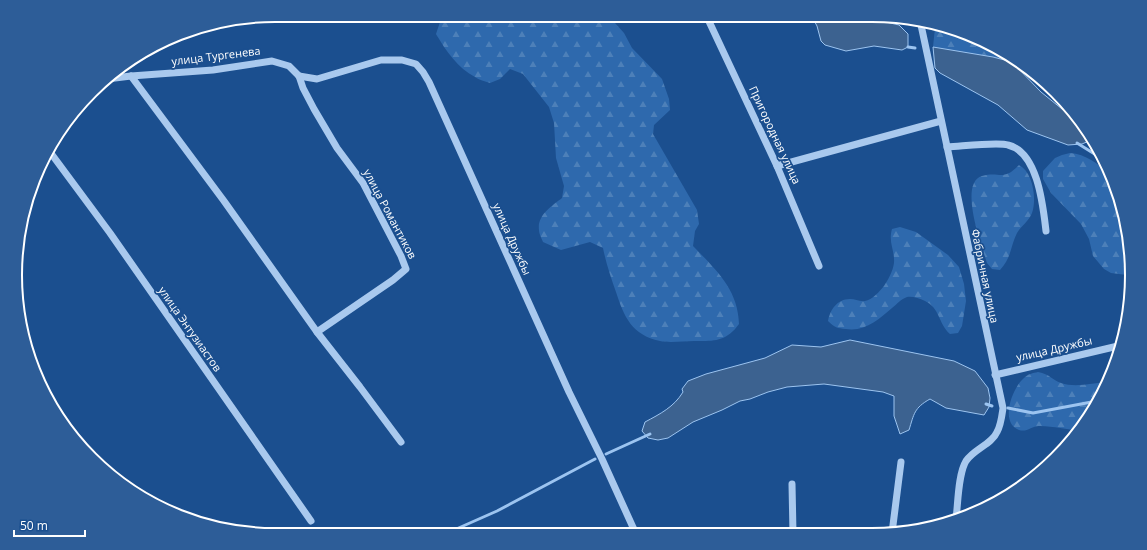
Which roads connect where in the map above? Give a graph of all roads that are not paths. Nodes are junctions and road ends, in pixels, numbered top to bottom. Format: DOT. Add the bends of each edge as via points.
graph roads {
  1 [pos="709,22"];
  2 [pos="921,27"];
  3 [pos="131,76"];
  4 [pos="299,76"];
  5 [pos="116,78"];
  6 [pos="941,121"];
  7 [pos="947,147"];
  8 [pos="52,155"];
  9 [pos="777,166"];
  10 [pos="1046,231"];
  11 [pos="819,266"];
  12 [pos="317,332"];
  13 [pos="1114,347"];
  14 [pos="995,375"];
  15 [pos="401,442"];
  16 [pos="901,462"];
  17 [pos="792,484"];
  18 [pos="957,514"];
  19 [pos="311,521"];
  20 [pos="893,527"];
  21 [pos="633,528"];
  22 [pos="792,528"];
  1 -- 9 [label="street, Пригородная улица"];
  2 -- 6 [label="street, Фабричная улица"];
  3 -- 4 [label="street, улица Тургенева" via="213,70 272,61 289,66"];
  3 -- 5 [label="street, улица Тургенева"];
  3 -- 12 [label="street"];
  4 -- 12 [label="street, улица Романтиков" via="314,109 337,148 363,182 406,269"];
  4 -- 21 [label="street, улица Дружбы" via="317,79 381,60 402,60 416,64 423,72"];
  6 -- 7 [label="street, Фабричная улица"];
  6 -- 9 [label="street"];
  7 -- 10 [label="street" via="1008,145 1020,150 1033,170 1042,197"];
  7 -- 14 [label="street, Фабричная улица"];
  8 -- 19 [label="street, улица Энтузиастов"];
  9 -- 11 [label="street, Пригородная улица"];
  12 -- 15 [label="street"];
  13 -- 14 [label="street, улица Дружбы"];
  14 -- 18 [label="street, Фабричная улица" via="1003,408 1000,424 994,436 972,454 963,467"];
  16 -- 20 [label="street"];
  17 -- 22 [label="street"];
}
